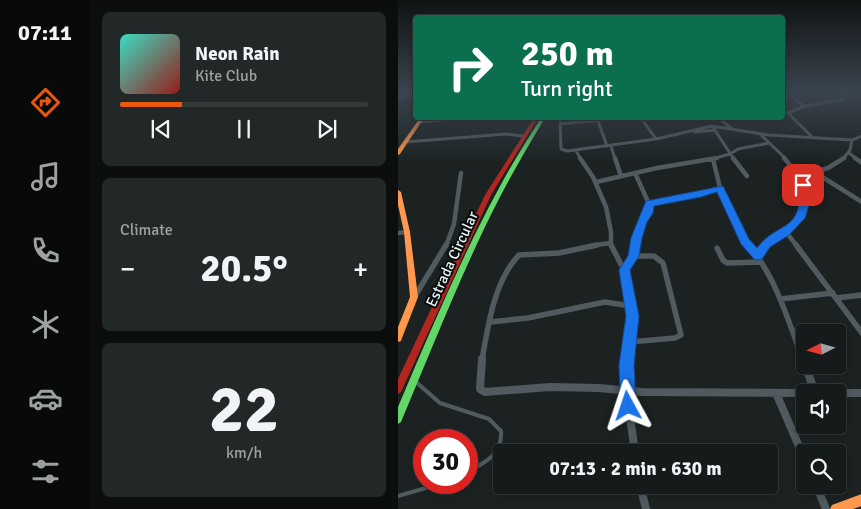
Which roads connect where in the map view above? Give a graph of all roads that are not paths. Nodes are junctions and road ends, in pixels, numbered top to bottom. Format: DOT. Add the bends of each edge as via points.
graph roads {
  1 [pos="791,116"];
  2 [pos="420,120"];
  3 [pos="535,120"];
  4 [pos="542,120"];
  5 [pos="560,120"];
  6 [pos="590,120"];
  7 [pos="598,120"];
  8 [pos="642,120"];
  9 [pos="720,120"];
  10 [pos="560,124"];
  11 [pos="712,126"];
  12 [pos="731,129"];
  13 [pos="715,130"];
  14 [pos="690,131"];
  15 [pos="759,133"];
  16 [pos="523,136"];
  17 [pos="811,136"];
  18 [pos="862,136"];
  19 [pos="656,139"];
  20 [pos="852,140"];
  21 [pos="405,142"];
  22 [pos="769,143"];
  23 [pos="609,146"];
  24 [pos="576,151"];
  25 [pos="398,153"];
  26 [pos="849,153"];
  27 [pos="730,154"];
  28 [pos="713,159"];
  29 [pos="862,163"];
  30 [pos="461,173"];
  31 [pos="635,173"];
  32 [pos="816,173"];
  33 [pos="621,176"];
  34 [pos="747,176"];
  35 [pos="800,176"];
  36 [pos="596,182"];
  37 [pos="720,188"];
  38 [pos="398,192"];
  39 [pos="862,202"];
  40 [pos="649,204"];
  41 [pos="407,232"];
  42 [pos="786,232"];
  43 [pos="398,233"];
  44 [pos="610,243"];
  45 [pos="717,248"];
  46 [pos="633,256"];
  47 [pos="758,256"];
  48 [pos="761,262"];
  49 [pos="624,270"];
  50 [pos="862,295"];
  51 [pos="835,296"];
  52 [pos="414,297"];
  53 [pos="780,299"];
  54 [pos="631,306"];
  55 [pos="490,322"];
  56 [pos="862,333"];
  57 [pos="398,338"];
  58 [pos="796,341"];
  59 [pos="630,342"];
  60 [pos="414,380"];
  61 [pos="398,389"];
  62 [pos="626,390"];
  63 [pos="776,393"];
  64 [pos="796,393"];
  65 [pos="846,393"];
  66 [pos="862,393"];
  67 [pos="398,419"];
  68 [pos="634,444"];
  69 [pos="798,444"];
  70 [pos="478,466"];
  71 [pos="413,492"];
  72 [pos="642,494"];
  73 [pos="820,494"];
  74 [pos="398,496"];
  75 [pos="862,500"];
  76 [pos="646,509"];
  77 [pos="826,509"];
  78 [pos="836,509"];
  1 -- 17 [label="street"];
  2 -- 21 [label="main road"];
  3 -- 16 [label="main road, Estrada Circular"];
  4 -- 60 [label="main road, Estrada Circular" via="496,196"];
  5 -- 10 [label="street"];
  6 -- 10 [label="street"];
  7 -- 23 [label="street"];
  8 -- 19 [label="street"];
  9 -- 12 [label="street"];
  10 -- 24 [label="street" via="561,149"];
  11 -- 12 [label="street"];
  11 -- 13 [label="street"];
  11 -- 14 [label="street"];
  12 -- 15 [label="street"];
  13 -- 14 [label="street"];
  13 -- 27 [label="street"];
  14 -- 19 [label="street"];
  15 -- 17 [label="street"];
  15 -- 22 [label="street"];
  16 -- 21 [label="street" via="506,134"];
  16 -- 61 [label="main road, Estrada Circular" via="488,195"];
  17 -- 20 [label="street"];
  18 -- 20 [label="street"];
  19 -- 23 [label="street"];
  20 -- 26 [label="street"];
  21 -- 25 [label="main road"];
  22 -- 27 [label="street" via="738,149"];
  22 -- 35 [label="street"];
  23 -- 24 [label="street"];
  23 -- 33 [label="street"];
  24 -- 36 [label="street"];
  26 -- 29 [label="street"];
  26 -- 32 [label="street"];
  27 -- 28 [label="street"];
  27 -- 34 [label="street"];
  28 -- 31 [label="street"];
  28 -- 37 [label="street"];
  30 -- 52 [label="street" via="451,234"];
  31 -- 33 [label="street"];
  31 -- 40 [label="street"];
  32 -- 35 [label="street"];
  32 -- 39 [label="street"];
  33 -- 36 [label="street"];
  35 -- 42 [label="street" via="804,208"];
  36 -- 44 [label="street" via="606,207"];
  37 -- 40 [label="street"];
  37 -- 47 [label="street" via="745,242"];
  38 -- 41 [label="main road"];
  40 -- 46 [label="street"];
  41 -- 43 [label="street"];
  41 -- 52 [label="main road"];
  42 -- 47 [label="street" via="766,244"];
  42 -- 51 [label="street"];
  44 -- 49 [label="street"];
  44 -- 55 [label="street" via="518,256 502,281"];
  45 -- 48 [label="street" via="727,263"];
  46 -- 49 [label="street"];
  46 -- 59 [label="street" via="661,259 681,335"];
  47 -- 48 [label="street"];
  48 -- 53 [label="street"];
  49 -- 54 [label="street"];
  50 -- 51 [label="street"];
  51 -- 53 [label="street"];
  51 -- 56 [label="street"];
  52 -- 57 [label="main road"];
  53 -- 58 [label="street"];
  54 -- 55 [label="street" via="605,302 528,318"];
  54 -- 59 [label="street"];
  55 -- 62 [label="street" via="480,386 485,392 550,387"];
  59 -- 62 [label="street"];
  60 -- 67 [label="main road, Estrada Circular"];
  60 -- 70 [label="lane" via="437,402 472,412 498,425 503,435 500,449"];
  62 -- 63 [label="street"];
  62 -- 68 [label="street"];
  63 -- 64 [label="street"];
  63 -- 69 [label="street"];
  65 -- 66 [label="street"];
  71 -- 74 [label="lane"];
  72 -- 76 [label="street"];
  73 -- 77 [label="street"];
  75 -- 78 [label="main road"];
}
